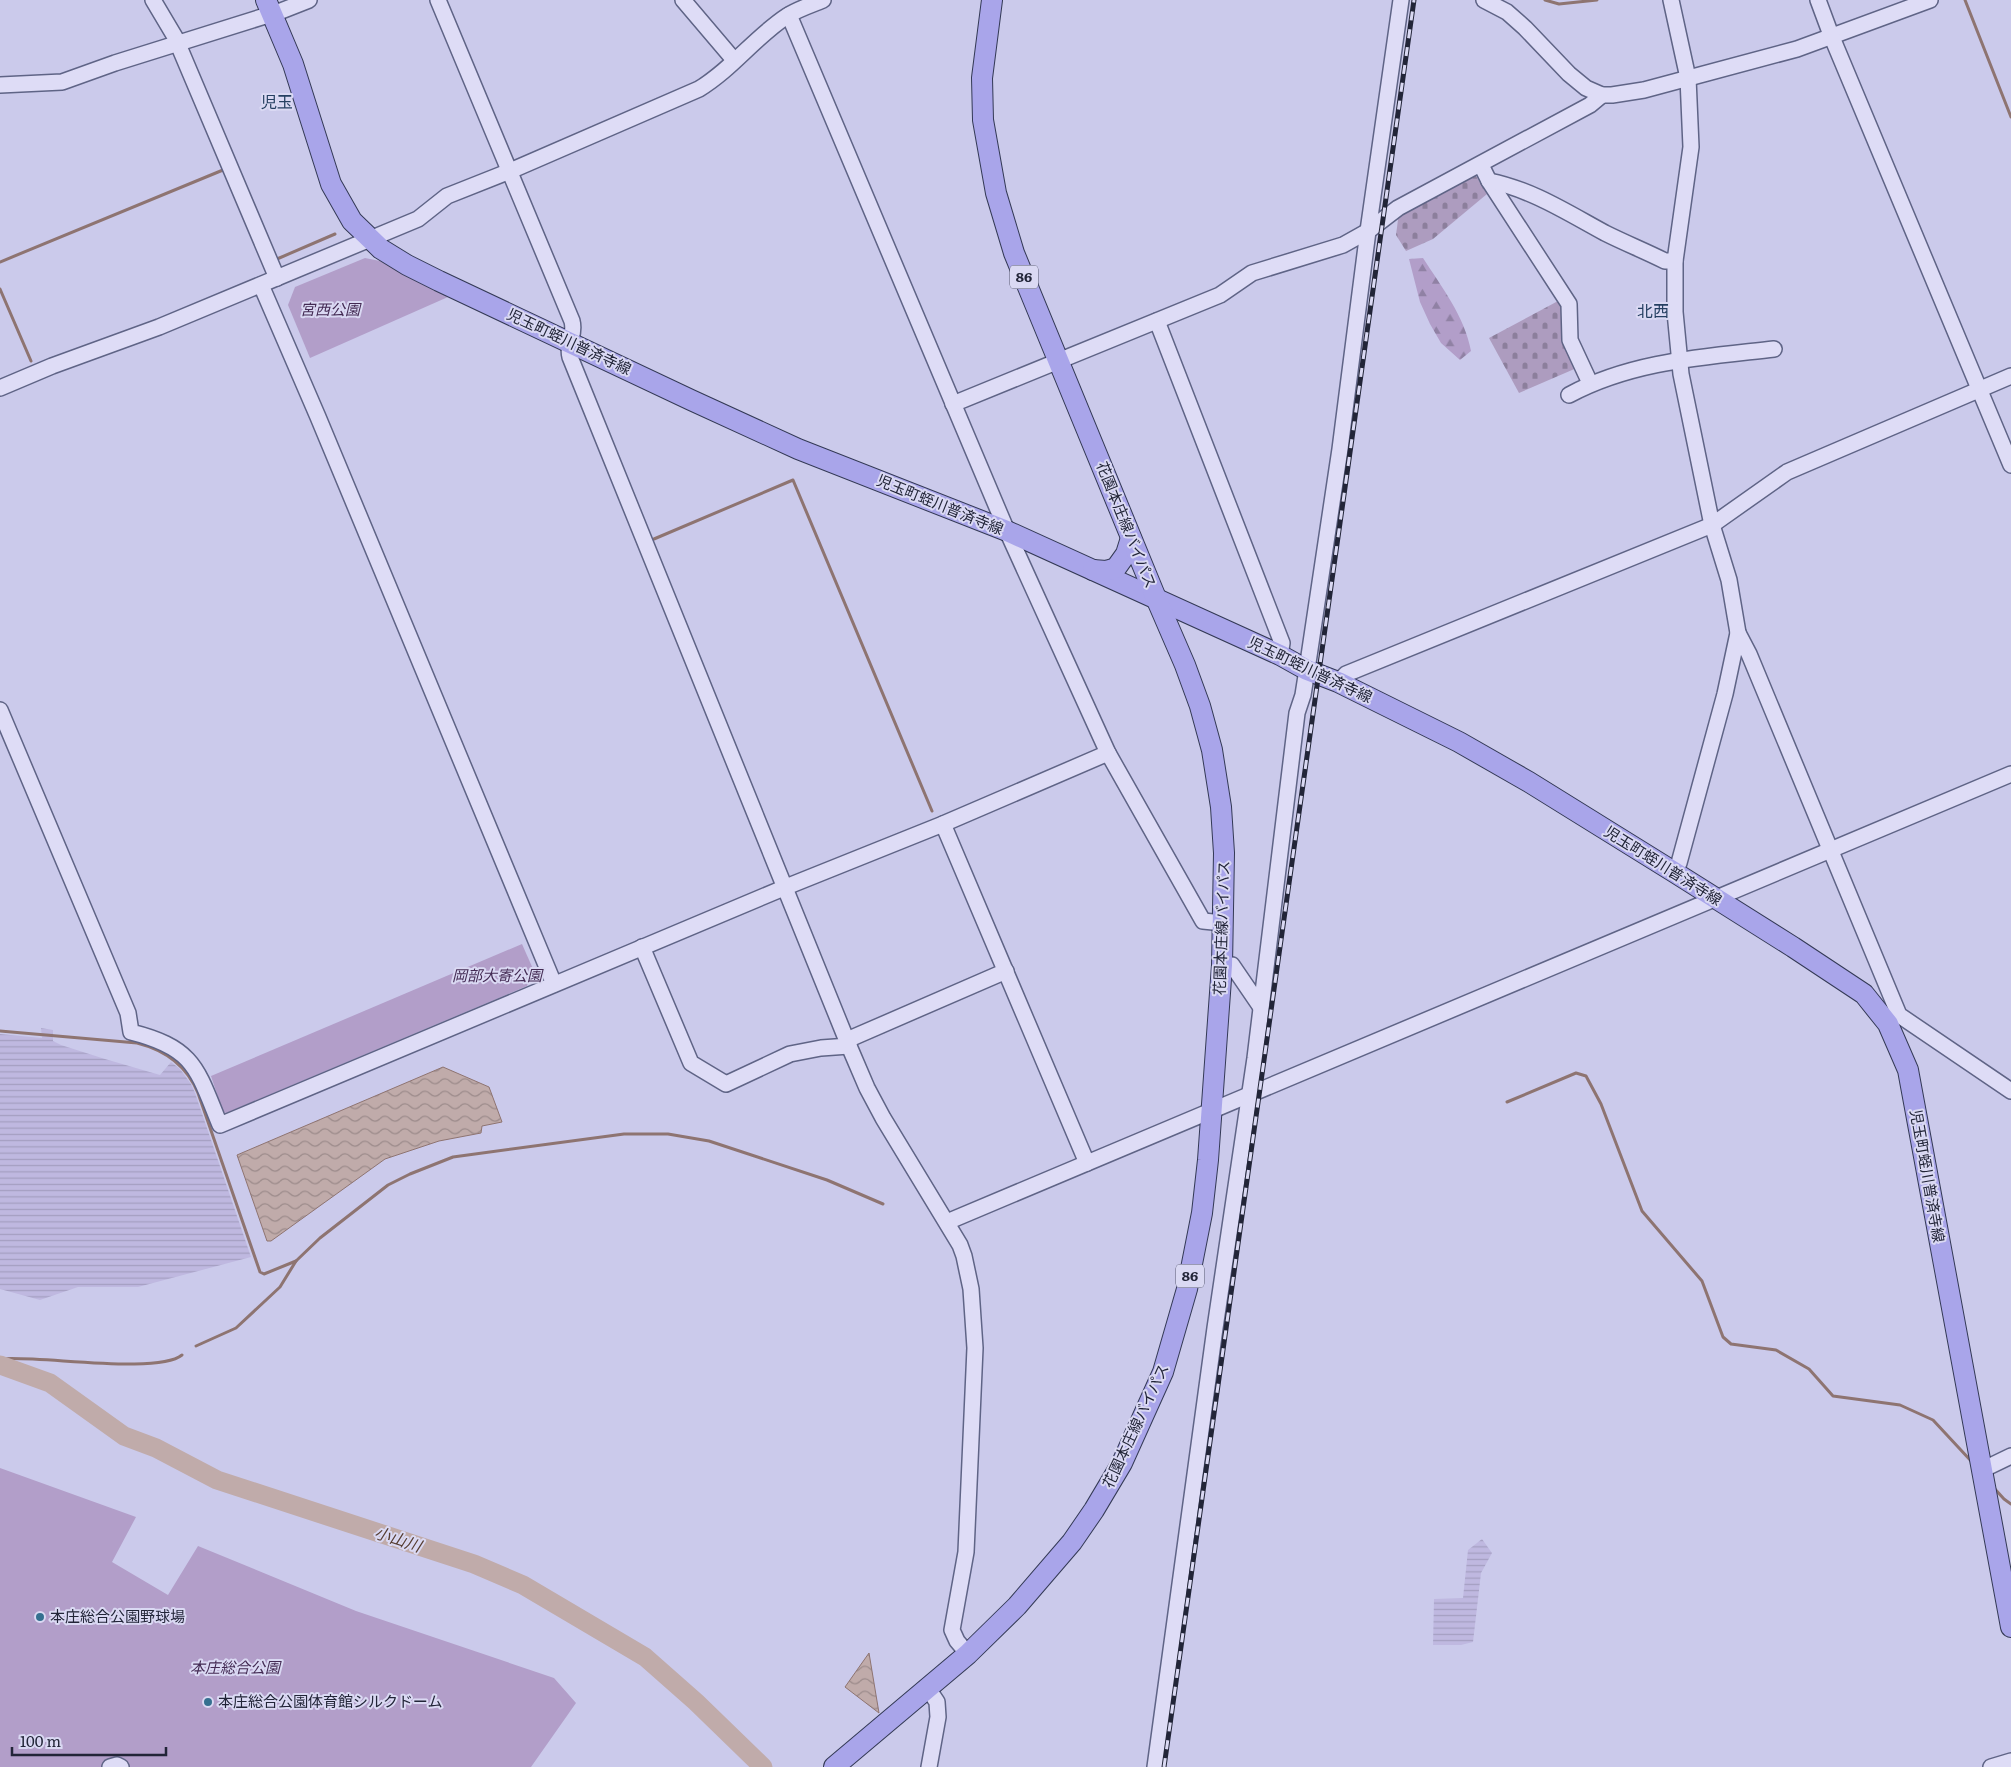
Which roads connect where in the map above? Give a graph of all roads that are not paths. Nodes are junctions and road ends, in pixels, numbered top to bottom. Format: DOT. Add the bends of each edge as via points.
graph roads {
  1 [pos="153,0"];
  2 [pos="310,0"];
  3 [pos="438,0"];
  4 [pos="683,0"];
  5 [pos="823,0"];
  6 [pos="992,0"];
  7 [pos="1401,0"];
  8 [pos="1484,0"];
  9 [pos="1671,0"];
  10 [pos="1818,0"];
  11 [pos="1930,0"];
  12 [pos="269,7"];
  13 [pos="789,15"];
  14 [pos="1831,35"];
  15 [pos="178,44"];
  16 [pos="734,60"];
  17 [pos="1688,78"];
  18 [pos="0,85"];
  19 [pos="1602,95"];
  20 [pos="1481,165"];
  21 [pos="510,171"];
  22 [pos="1489,181"];
  23 [pos="1368,231"];
  24 [pos="369,239"];
  25 [pos="1675,261"];
  26 [pos="277,278"];
  27 [pos="261,285"];
  28 [pos="1158,321"];
  29 [pos="569,342"];
  30 [pos="1774,349"];
  31 [pos="1679,360"];
  32 [pos="1059,361"];
  33 [pos="2011,376"];
  34 [pos="1590,383"];
  35 [pos="0,388"];
  36 [pos="1979,389"];
  37 [pos="1569,395"];
  38 [pos="953,404"];
  39 [pos="2011,465"];
  40 [pos="1712,525"];
  41 [pos="1007,531"];
  42 [pos="1131,538"];
  43 [pos="1093,570"];
  44 [pos="1156,598"];
  45 [pos="1203,622"];
  46 [pos="1738,633"];
  47 [pos="1180,654"];
  48 [pos="1280,655"];
  49 [pos="1307,670"];
  50 [pos="1338,682"];
  51 [pos="0,710"];
  52 [pos="1108,753"];
  53 [pos="2011,774"];
  54 [pos="943,824"];
  55 [pos="1832,850"];
  56 [pos="1674,872"];
  57 [pos="786,887"];
  58 [pos="1715,897"];
  59 [pos="1223,923"];
  60 [pos="642,947"];
  61 [pos="1222,965"];
  62 [pos="1006,971"];
  63 [pos="554,984"];
  64 [pos="1260,1006"];
  65 [pos="1893,1019"];
  66 [pos="848,1043"];
  67 [pos="2011,1091"];
  68 [pos="1249,1095"];
  69 [pos="1212,1109"];
  70 [pos="1087,1163"];
  71 [pos="947,1222"];
  72 [pos="2011,1456"];
  73 [pos="1982,1470"];
  74 [pos="2011,1627"];
  75 [pos="968,1654"];
  76 [pos="927,1687"];
  77 [pos="2011,1762"];
  78 [pos="835,1766"];
  79 [pos="110,1767"];
  80 [pos="121,1767"];
  81 [pos="929,1767"];
  82 [pos="1155,1767"];
  83 [pos="1991,1767"];
  1 -- 15 [label="street"];
  2 -- 12 [label="street"];
  3 -- 21 [label="street"];
  4 -- 16 [label="street"];
  5 -- 13 [label="street"];
  6 -- 32 [label="main road, 花園本庄線バイパス / 86" via="982,78 983,120 996,193 1014,253"];
  7 -- 23 [label="street"];
  8 -- 19 [label="street" via="1507,12 1575,78"];
  9 -- 17 [label="street"];
  10 -- 14 [label="street"];
  11 -- 14 [label="street"];
  12 -- 15 [label="street"];
  12 -- 24 [label="main road, 児玉町蛭川普済寺線" via="296,71 331,184 345,210"];
  13 -- 16 [label="street"];
  13 -- 38 [label="street"];
  14 -- 17 [label="street" via="1797,49"];
  14 -- 36 [label="street"];
  15 -- 18 [label="street" via="62,82"];
  15 -- 26 [label="street"];
  16 -- 21 [label="street" via="699,89"];
  17 -- 19 [label="street" via="1625,94"];
  17 -- 25 [label="street" via="1691,147"];
  19 -- 20 [label="street" via="1590,105"];
  20 -- 22 [label="street"];
  20 -- 23 [label="street" via="1398,208"];
  21 -- 24 [label="street" via="447,196 418,219"];
  21 -- 29 [label="street" via="572,321 574,330"];
  22 -- 25 [label="street" via="1507,184 1665,261"];
  22 -- 34 [label="street" via="1569,304 1570,340"];
  23 -- 28 [label="street" via="1343,245 1252,274 1220,295"];
  23 -- 49 [label="street"];
  24 -- 26 [label="street"];
  24 -- 29 [label="main road, 児玉町蛭川普済寺線" via="407,265"];
  25 -- 31 [label="street"];
  26 -- 27 [label="street"];
  27 -- 35 [label="street"];
  27 -- 63 [label="street"];
  28 -- 32 [label="street"];
  28 -- 48 [label="street" via="1282,643"];
  29 -- 41 [label="main road, 児玉町蛭川普済寺線" via="798,449"];
  29 -- 57 [label="street" via="570,357"];
  30 -- 31 [label="street"];
  31 -- 34 [label="street"];
  31 -- 40 [label="street"];
  32 -- 38 [label="street"];
  32 -- 42 [label="main road, 花園本庄線バイパス / 86"];
  33 -- 36 [label="street"];
  34 -- 37 [label="street"];
  36 -- 39 [label="street"];
  36 -- 40 [label="street" via="1787,472"];
  38 -- 41 [label="street"];
  40 -- 46 [label="street" via="1729,580"];
  40 -- 50 [label="street" via="1346,674"];
  41 -- 43 [label="main road, 児玉町蛭川普済寺線"];
  41 -- 52 [label="street"];
  42 -- 43 [label="main road" via="1126,554 1116,568"];
  42 -- 44 [label="main road, 花園本庄線バイパス / 86"];
  43 -- 44 [label="main road, 児玉町蛭川普済寺線"];
  44 -- 45 [label="main road, 児玉町蛭川普済寺線"];
  44 -- 47 [label="main road, 花園本庄線バイパス / 86"];
  45 -- 47 [label="main road" via="1189,628"];
  45 -- 48 [label="main road, 児玉町蛭川普済寺線"];
  46 -- 55 [label="street"];
  46 -- 56 [label="street" via="1716,728"];
  47 -- 59 [label="main road, 花園本庄線バイパス / 86" via="1200,706 1212,750 1224,853"];
  48 -- 49 [label="main road, 児玉町蛭川普済寺線"];
  49 -- 50 [label="main road, 児玉町蛭川普済寺線"];
  49 -- 64 [label="street" via="1297,713"];
  50 -- 56 [label="main road, 児玉町蛭川普済寺線" via="1459,742"];
  51 -- 63 [label="street" via="128,1013 131,1032 164,1042 187,1058 201,1077 220,1125"];
  52 -- 54 [label="street"];
  52 -- 59 [label="street" via="1203,921"];
  53 -- 55 [label="street"];
  54 -- 57 [label="street"];
  54 -- 62 [label="street"];
  55 -- 58 [label="street"];
  55 -- 65 [label="street"];
  56 -- 58 [label="main road, 児玉町蛭川普済寺線"];
  57 -- 60 [label="street"];
  57 -- 66 [label="street"];
  58 -- 65 [label="main road, 児玉町蛭川普済寺線" via="1864,994"];
  58 -- 68 [label="street"];
  59 -- 61 [label="main road, 花園本庄線バイパス / 86"];
  60 -- 63 [label="street"];
  60 -- 66 [label="street" via="691,1063 726,1084 790,1054"];
  61 -- 64 [label="street" via="1232,965"];
  61 -- 69 [label="main road, 花園本庄線バイパス / 86"];
  62 -- 66 [label="street"];
  62 -- 70 [label="street"];
  64 -- 68 [label="street"];
  65 -- 67 [label="street"];
  65 -- 73 [label="main road, 児玉町蛭川普済寺線" via="1908,1070"];
  66 -- 71 [label="street" via="883,1118"];
  68 -- 69 [label="street"];
  68 -- 82 [label="street"];
  69 -- 70 [label="street"];
  69 -- 75 [label="main road, 花園本庄線バイパス / 86" via="1202,1213 1187,1289 1163,1372 1122,1463 1072,1542 1017,1606"];
  70 -- 71 [label="street"];
  71 -- 75 [label="street" via="966,1262 976,1330 963,1572 952,1630"];
  72 -- 73 [label="street"];
  73 -- 74 [label="main road, 児玉町蛭川普済寺線"];
  75 -- 76 [label="main road, 花園本庄線バイパス / 86"];
  76 -- 78 [label="main road, 花園本庄線バイパス / 86"];
  76 -- 81 [label="street" via="937,1702 938,1717"];
  77 -- 83 [label="street"];
  79 -- 80 [label="street"];
}
